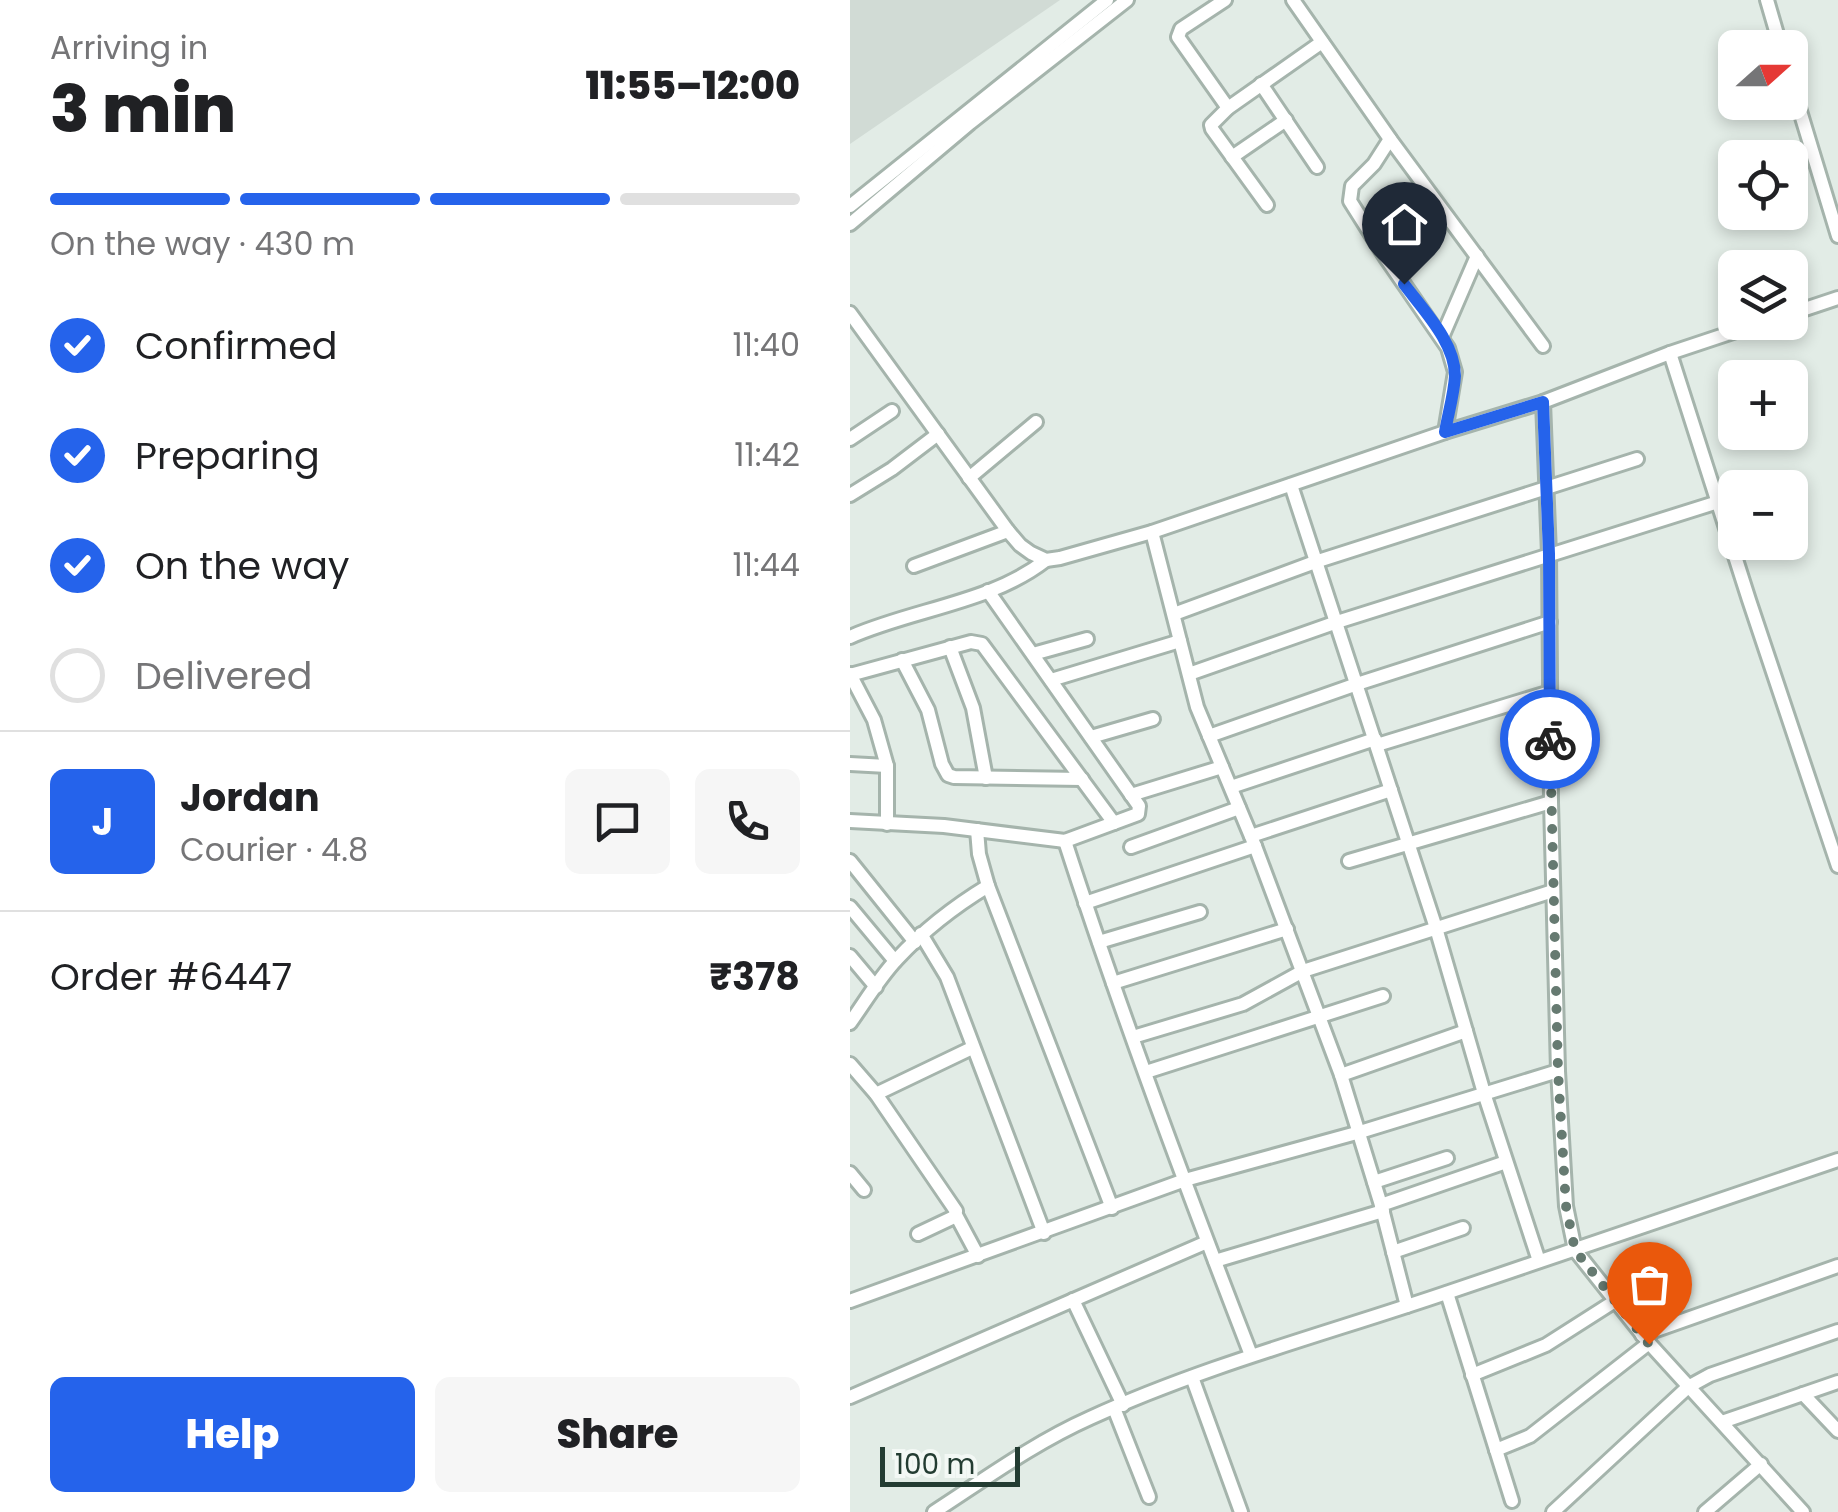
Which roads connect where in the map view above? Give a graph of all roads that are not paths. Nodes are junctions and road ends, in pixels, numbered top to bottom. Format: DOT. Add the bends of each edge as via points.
graph roads {
  1 [pos="1108,0"];
  2 [pos="1127,0"];
  3 [pos="1224,0"];
  4 [pos="1293,0"];
  5 [pos="1767,0"];
  6 [pos="1776,30"];
  7 [pos="1322,42"];
  8 [pos="1262,84"];
  9 [pos="1228,108"];
  10 [pos="1286,120"];
  11 [pos="1803,120"];
  12 [pos="1390,139"];
  13 [pos="1232,157"];
  14 [pos="1318,167"];
  15 [pos="1838,174"];
  16 [pos="1821,180"];
  17 [pos="850,206"];
  18 [pos="1267,206"];
  19 [pos="850,224"];
  20 [pos="1838,236"];
  21 [pos="1477,256"];
  22 [pos="1838,298"];
  23 [pos="1808,308"];
  24 [pos="850,312"];
  25 [pos="1442,336"];
  26 [pos="1718,337"];
  27 [pos="1543,346"];
  28 [pos="1670,353"];
  29 [pos="1543,402"];
  30 [pos="892,410"];
  31 [pos="1036,422"];
  32 [pos="1445,432"];
  33 [pos="938,434"];
  34 [pos="850,439"];
  35 [pos="1637,459"];
  36 [pos="969,478"];
  37 [pos="1290,485"];
  38 [pos="1546,489"];
  39 [pos="850,495"];
  40 [pos="1718,502"];
  41 [pos="1008,531"];
  42 [pos="1152,532"];
  43 [pos="1549,554"];
  44 [pos="1046,560"];
  45 [pos="1737,560"];
  46 [pos="1315,562"];
  47 [pos="914,566"];
  48 [pos="988,591"];
  49 [pos="1174,614"];
  50 [pos="1337,622"];
  51 [pos="1550,622"];
  52 [pos="850,637"];
  53 [pos="1087,639"];
  54 [pos="1180,641"];
  55 [pos="950,647"];
  56 [pos="1032,654"];
  57 [pos="902,660"];
  58 [pos="850,674"];
  59 [pos="1189,674"];
  60 [pos="1051,680"];
  61 [pos="1358,684"];
  62 [pos="1550,692"];
  63 [pos="1153,720"];
  64 [pos="1209,736"];
  65 [pos="1091,737"];
  66 [pos="1376,742"];
  67 [pos="850,764"];
  68 [pos="887,766"];
  69 [pos="1222,768"];
  70 [pos="986,778"];
  71 [pos="1082,779"];
  72 [pos="1230,787"];
  73 [pos="1391,790"];
  74 [pos="1131,795"];
  75 [pos="1551,802"];
  76 [pos="1240,808"];
  77 [pos="850,821"];
  78 [pos="887,824"];
  79 [pos="1114,824"];
  80 [pos="976,830"];
  81 [pos="1065,841"];
  82 [pos="1253,841"];
  83 [pos="1407,842"];
  84 [pos="1131,847"];
  85 [pos="1349,860"];
  86 [pos="850,861"];
  87 [pos="1838,866"];
  88 [pos="988,886"];
  89 [pos="1553,891"];
  90 [pos="1085,903"];
  91 [pos="850,907"];
  92 [pos="1200,912"];
  93 [pos="1436,928"];
  94 [pos="1287,929"];
  95 [pos="918,938"];
  96 [pos="1099,942"];
  97 [pos="850,956"];
  98 [pos="895,961"];
  99 [pos="1303,971"];
  100 [pos="1114,983"];
  101 [pos="876,987"];
  102 [pos="1383,996"];
  103 [pos="1320,1016"];
  104 [pos="850,1022"];
  105 [pos="1466,1031"];
  106 [pos="1133,1037"];
  107 [pos="972,1048"];
  108 [pos="850,1064"];
  109 [pos="1558,1071"];
  110 [pos="1146,1072"];
  111 [pos="1341,1074"];
  112 [pos="1484,1093"];
  113 [pos="876,1094"];
  114 [pos="1360,1132"];
  115 [pos="1447,1158"];
  116 [pos="1838,1160"];
  117 [pos="1506,1162"];
  118 [pos="850,1173"];
  119 [pos="1185,1180"];
  120 [pos="1374,1182"];
  121 [pos="864,1190"];
  122 [pos="1112,1208"];
  123 [pos="1382,1208"];
  124 [pos="956,1214"];
  125 [pos="1463,1228"];
  126 [pos="1044,1233"];
  127 [pos="918,1234"];
  128 [pos="1207,1242"];
  129 [pos="1575,1250"];
  130 [pos="1393,1252"];
  131 [pos="978,1256"];
  132 [pos="1215,1260"];
  133 [pos="1540,1260"];
  134 [pos="1838,1266"];
  135 [pos="1447,1293"];
  136 [pos="1074,1300"];
  137 [pos="850,1301"];
  138 [pos="1616,1302"];
  139 [pos="1407,1306"];
  140 [pos="1838,1331"];
  141 [pos="1645,1339"];
  142 [pos="1252,1355"];
  143 [pos="1472,1375"];
  144 [pos="1192,1376"];
  145 [pos="1838,1382"];
  146 [pos="1688,1387"];
  147 [pos="1803,1394"];
  148 [pos="850,1397"];
  149 [pos="1118,1406"];
  150 [pos="1722,1422"];
  151 [pos="1838,1431"];
  152 [pos="1496,1450"];
  153 [pos="1761,1464"];
  154 [pos="1149,1497"];
  155 [pos="1512,1501"];
  156 [pos="1802,1511"];
  157 [pos="934,1512"];
  158 [pos="1241,1512"];
  159 [pos="1552,1512"];
  160 [pos="1705,1512"];
  1 -- 17 [label="street"];
  2 -- 19 [label="street"];
  3 -- 9 [label="street" via="1178,38"];
  4 -- 7 [label="street"];
  5 -- 6 [label="street"];
  7 -- 8 [label="street"];
  7 -- 12 [label="street"];
  8 -- 9 [label="street"];
  8 -- 10 [label="street"];
  9 -- 13 [label="street" via="1212,125"];
  10 -- 13 [label="street"];
  10 -- 14 [label="street"];
  11 -- 16 [label="street"];
  12 -- 21 [label="street"];
  12 -- 25 [label="street" via="1352,186 1350,201"];
  13 -- 18 [label="street"];
  15 -- 16 [label="street"];
  16 -- 20 [label="street"];
  21 -- 25 [label="street"];
  21 -- 27 [label="street"];
  22 -- 23 [label="street"];
  24 -- 33 [label="street"];
  25 -- 32 [label="street" via="1455,372"];
  26 -- 28 [label="street"];
  28 -- 29 [label="street"];
  28 -- 40 [label="street"];
  29 -- 32 [label="street"];
  29 -- 38 [label="street"];
  30 -- 34 [label="street"];
  31 -- 36 [label="street"];
  32 -- 37 [label="street"];
  33 -- 36 [label="street"];
  33 -- 39 [label="street"];
  35 -- 38 [label="street"];
  36 -- 41 [label="street"];
  37 -- 42 [label="street"];
  37 -- 46 [label="street"];
  38 -- 43 [label="street"];
  38 -- 46 [label="street"];
  40 -- 43 [label="street"];
  41 -- 44 [label="street"];
  41 -- 47 [label="street"];
  42 -- 44 [label="street"];
  42 -- 49 [label="street"];
  43 -- 50 [label="street"];
  43 -- 51 [label="street"];
  44 -- 48 [label="street"];
  45 -- 87 [label="street"];
  46 -- 49 [label="street"];
  46 -- 50 [label="street"];
  48 -- 52 [label="street"];
  48 -- 56 [label="street"];
  49 -- 54 [label="street"];
  50 -- 59 [label="street"];
  50 -- 61 [label="street"];
  51 -- 61 [label="street"];
  51 -- 62 [label="street"];
  53 -- 56 [label="street"];
  54 -- 59 [label="street"];
  54 -- 60 [label="street"];
  55 -- 57 [label="street"];
  55 -- 70 [label="street" via="974,708"];
  55 -- 71 [label="street" via="982,644"];
  56 -- 60 [label="street"];
  57 -- 58 [label="street"];
  57 -- 70 [label="street" via="928,710 944,770 954,777"];
  58 -- 68 [label="street" via="874,720"];
  59 -- 64 [label="street"];
  60 -- 65 [label="street"];
  61 -- 64 [label="street"];
  61 -- 66 [label="street"];
  62 -- 66 [label="street"];
  62 -- 75 [label="street"];
  63 -- 65 [label="street"];
  64 -- 69 [label="street"];
  65 -- 74 [label="street"];
  66 -- 72 [label="street"];
  66 -- 73 [label="street"];
  67 -- 68 [label="street"];
  68 -- 78 [label="street"];
  69 -- 72 [label="street"];
  69 -- 74 [label="street"];
  70 -- 71 [label="street"];
  71 -- 79 [label="street"];
  72 -- 76 [label="street"];
  73 -- 82 [label="street"];
  73 -- 83 [label="street"];
  74 -- 79 [label="street" via="1138,814"];
  75 -- 83 [label="street"];
  75 -- 89 [label="street"];
  76 -- 82 [label="street"];
  76 -- 84 [label="street"];
  77 -- 78 [label="street"];
  78 -- 80 [label="street"];
  79 -- 81 [label="street"];
  80 -- 81 [label="street"];
  80 -- 88 [label="street"];
  81 -- 90 [label="street"];
  82 -- 90 [label="street"];
  82 -- 94 [label="street"];
  83 -- 85 [label="street"];
  83 -- 93 [label="street"];
  86 -- 95 [label="street"];
  88 -- 95 [label="street"];
  88 -- 122 [label="street"];
  89 -- 93 [label="street"];
  89 -- 109 [label="street"];
  90 -- 96 [label="street"];
  91 -- 98 [label="street"];
  92 -- 96 [label="street"];
  93 -- 99 [label="street"];
  93 -- 105 [label="street"];
  94 -- 99 [label="street"];
  94 -- 100 [label="street"];
  95 -- 98 [label="street"];
  95 -- 107 [label="street" via="947,978"];
  96 -- 100 [label="street"];
  97 -- 101 [label="street"];
  98 -- 101 [label="street"];
  99 -- 103 [label="street"];
  99 -- 106 [label="street" via="1243,1004"];
  100 -- 106 [label="street"];
  101 -- 104 [label="street"];
  102 -- 103 [label="street"];
  103 -- 110 [label="street"];
  103 -- 111 [label="street"];
  105 -- 111 [label="street"];
  105 -- 112 [label="street"];
  106 -- 110 [label="street"];
  107 -- 113 [label="street"];
  107 -- 126 [label="street"];
  108 -- 113 [label="street"];
  109 -- 112 [label="street"];
  109 -- 129 [label="street"];
  110 -- 119 [label="street"];
  111 -- 114 [label="street"];
  112 -- 114 [label="street"];
  112 -- 117 [label="street"];
  113 -- 124 [label="street"];
  114 -- 119 [label="street"];
  114 -- 120 [label="street"];
  115 -- 120 [label="street"];
  116 -- 129 [label="street"];
  117 -- 123 [label="street"];
  117 -- 133 [label="street"];
  118 -- 121 [label="street"];
  119 -- 122 [label="street"];
  119 -- 128 [label="street"];
  120 -- 123 [label="street"];
  122 -- 126 [label="street"];
  123 -- 130 [label="street"];
  123 -- 132 [label="street"];
  124 -- 127 [label="street"];
  124 -- 131 [label="street"];
  125 -- 130 [label="street"];
  126 -- 131 [label="street"];
  128 -- 132 [label="street"];
  128 -- 136 [label="street"];
  129 -- 133 [label="street"];
  129 -- 138 [label="street"];
  130 -- 139 [label="street"];
  131 -- 137 [label="street"];
  132 -- 142 [label="street"];
  133 -- 135 [label="street"];
  134 -- 141 [label="street"];
  135 -- 139 [label="street"];
  135 -- 143 [label="street"];
  136 -- 148 [label="street"];
  136 -- 149 [label="street"];
  138 -- 141 [label="street"];
  138 -- 143 [label="street" via="1546,1345"];
  139 -- 142 [label="street"];
  140 -- 146 [label="street"];
  141 -- 146 [label="street"];
  141 -- 152 [label="street" via="1530,1436"];
  142 -- 144 [label="street"];
  143 -- 152 [label="street"];
  144 -- 149 [label="street"];
  144 -- 158 [label="street"];
  145 -- 147 [label="street"];
  146 -- 150 [label="street"];
  146 -- 159 [label="street"];
  147 -- 150 [label="street"];
  147 -- 151 [label="street"];
  149 -- 154 [label="street"];
  149 -- 157 [label="street" via="1041,1443"];
  150 -- 153 [label="street"];
  152 -- 155 [label="street"];
  153 -- 156 [label="street"];
  153 -- 160 [label="street"];
}
